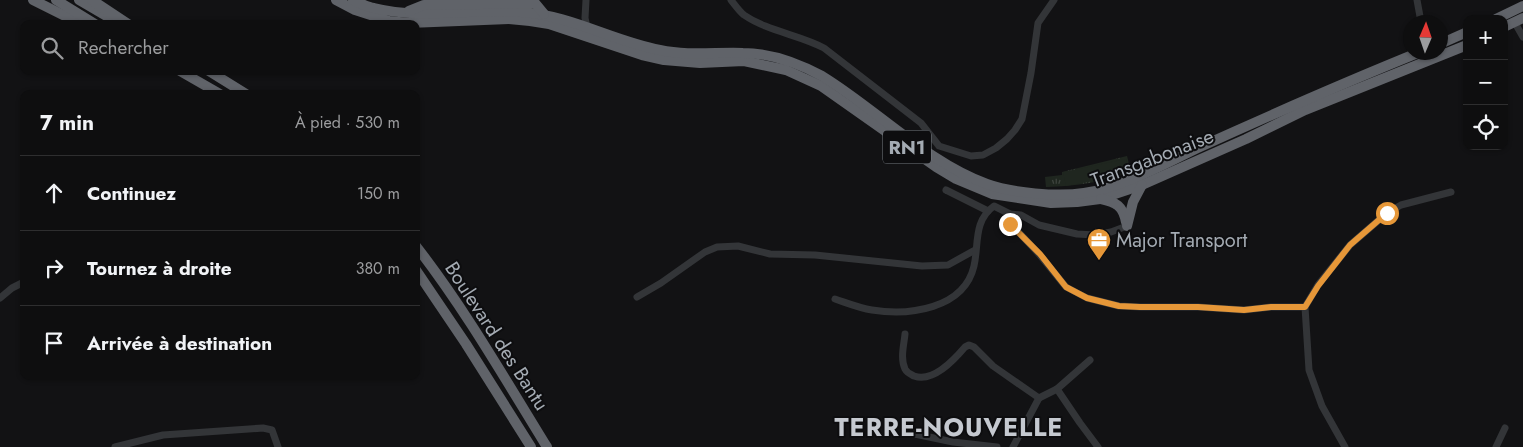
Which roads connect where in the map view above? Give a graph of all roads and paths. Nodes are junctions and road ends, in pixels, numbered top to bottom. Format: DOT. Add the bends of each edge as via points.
graph roads {
  1 [pos="33,0"];
  2 [pos="56,0"];
  3 [pos="78,0"];
  4 [pos="92,0"];
  5 [pos="336,0"];
  6 [pos="353,0"];
  7 [pos="586,0"];
  8 [pos="731,0"];
  9 [pos="1054,0"];
  10 [pos="1417,0"];
  11 [pos="1523,6"];
  12 [pos="1420,15"];
  13 [pos="1504,15"];
  14 [pos="73,20"];
  15 [pos="88,20"];
  16 [pos="113,20"];
  17 [pos="122,20"];
  18 [pos="386,20"];
  19 [pos="1519,20"];
  20 [pos="420,23"];
  21 [pos="587,27"];
  22 [pos="1463,34"];
  23 [pos="1523,37"];
  24 [pos="1448,40"];
  25 [pos="1463,47"];
  26 [pos="1403,59"];
  27 [pos="187,75"];
  28 [pos="215,75"];
  29 [pos="213,90"];
  30 [pos="240,90"];
  31 [pos="939,146"];
  32 [pos="932,154"];
  33 [pos="1142,185"];
  34 [pos="946,190"];
  35 [pos="1451,192"];
  36 [pos="1100,199"];
  37 [pos="988,211"];
  38 [pos="1010,214"];
  39 [pos="1127,226"];
  40 [pos="975,250"];
  41 [pos="420,251"];
  42 [pos="420,276"];
  43 [pos="20,284"];
  44 [pos="638,296"];
  45 [pos="0,298"];
  46 [pos="835,299"];
  47 [pos="1305,307"];
  48 [pos="905,334"];
  49 [pos="1090,360"];
  50 [pos="1057,388"];
  51 [pos="1039,398"];
  52 [pos="1505,428"];
  53 [pos="910,433"];
  54 [pos="115,447"];
  55 [pos="278,447"];
  56 [pos="531,447"];
  57 [pos="547,447"];
  58 [pos="997,447"];
  59 [pos="1013,447"];
  60 [pos="1098,447"];
  61 [pos="1345,447"];
  62 [pos="1496,447"];
  1 -- 14 [label="highway"];
  2 -- 15 [label="highway"];
  3 -- 16 [label="highway"];
  4 -- 17 [label="highway"];
  5 -- 18 [label="highway, Transgabonaise / RN1"];
  6 -- 21 [label="highway, Transgabonaise / RN1" via="371,8 406,12 544,14"];
  7 -- 21 [label="street"];
  8 -- 31 [label="street" via="745,16 824,48 921,122"];
  9 -- 31 [label="street" via="1038,23 1025,106 1015,130 983,155 971,156"];
  10 -- 12 [label="street"];
  11 -- 13 [label="highway"];
  19 -- 23 [label="street"];
  20 -- 36 [label="highway, Transgabonaise / RN1" via="530,21 664,60 700,63 744,61 773,66 821,86 968,186 992,194 1051,203"];
  21 -- 32 [label="highway, Transgabonaise / RN1" via="659,50 691,54 758,54 806,68 836,84"];
  22 -- 24 [label="highway"];
  25 -- 33 [label="highway, Transgabonaise / RN1" via="1305,110"];
  26 -- 32 [label="highway, Transgabonaise / RN1" via="1296,103 1157,169 1084,193 1035,193 989,185 959,172"];
  27 -- 29 [label="highway"];
  28 -- 30 [label="highway"];
  31 -- 32 [label="street"];
  33 -- 36 [label="highway, Transgabonaise / RN1"];
  33 -- 39 [label="highway" via="1133,202"];
  34 -- 37 [label="street"];
  35 -- 47 [label="street" via="1401,205 1387,213 1350,245"];
  36 -- 39 [label="highway" via="1120,206"];
  37 -- 38 [label="street" via="994,206"];
  37 -- 40 [label="street" via="978,230"];
  38 -- 39 [label="street" via="1077,234 1095,235"];
  38 -- 47 [label="street" via="1010,224 1040,254 1059,280 1087,298 1119,306 1140,307 1244,310"];
  40 -- 44 [label="street" via="948,264 928,266 770,254 738,246 717,247"];
  40 -- 46 [label="street" via="974,267 963,290 923,310 872,310"];
  41 -- 57 [label="highway, Boulevard des Bantu" via="479,335"];
  42 -- 56 [label="highway, Boulevard des Bantu"];
  43 -- 45 [label="street"];
  47 -- 61 [label="street" via="1309,370 1322,406"];
  48 -- 51 [label="street" via="903,359 907,373 919,378 939,372 970,345 993,366"];
  49 -- 50 [label="street"];
  50 -- 51 [label="street"];
  50 -- 60 [label="street"];
  51 -- 59 [label="street"];
  52 -- 62 [label="street"];
  53 -- 58 [label="street"];
  54 -- 55 [label="street" via="163,435 263,428 272,430"];
}
